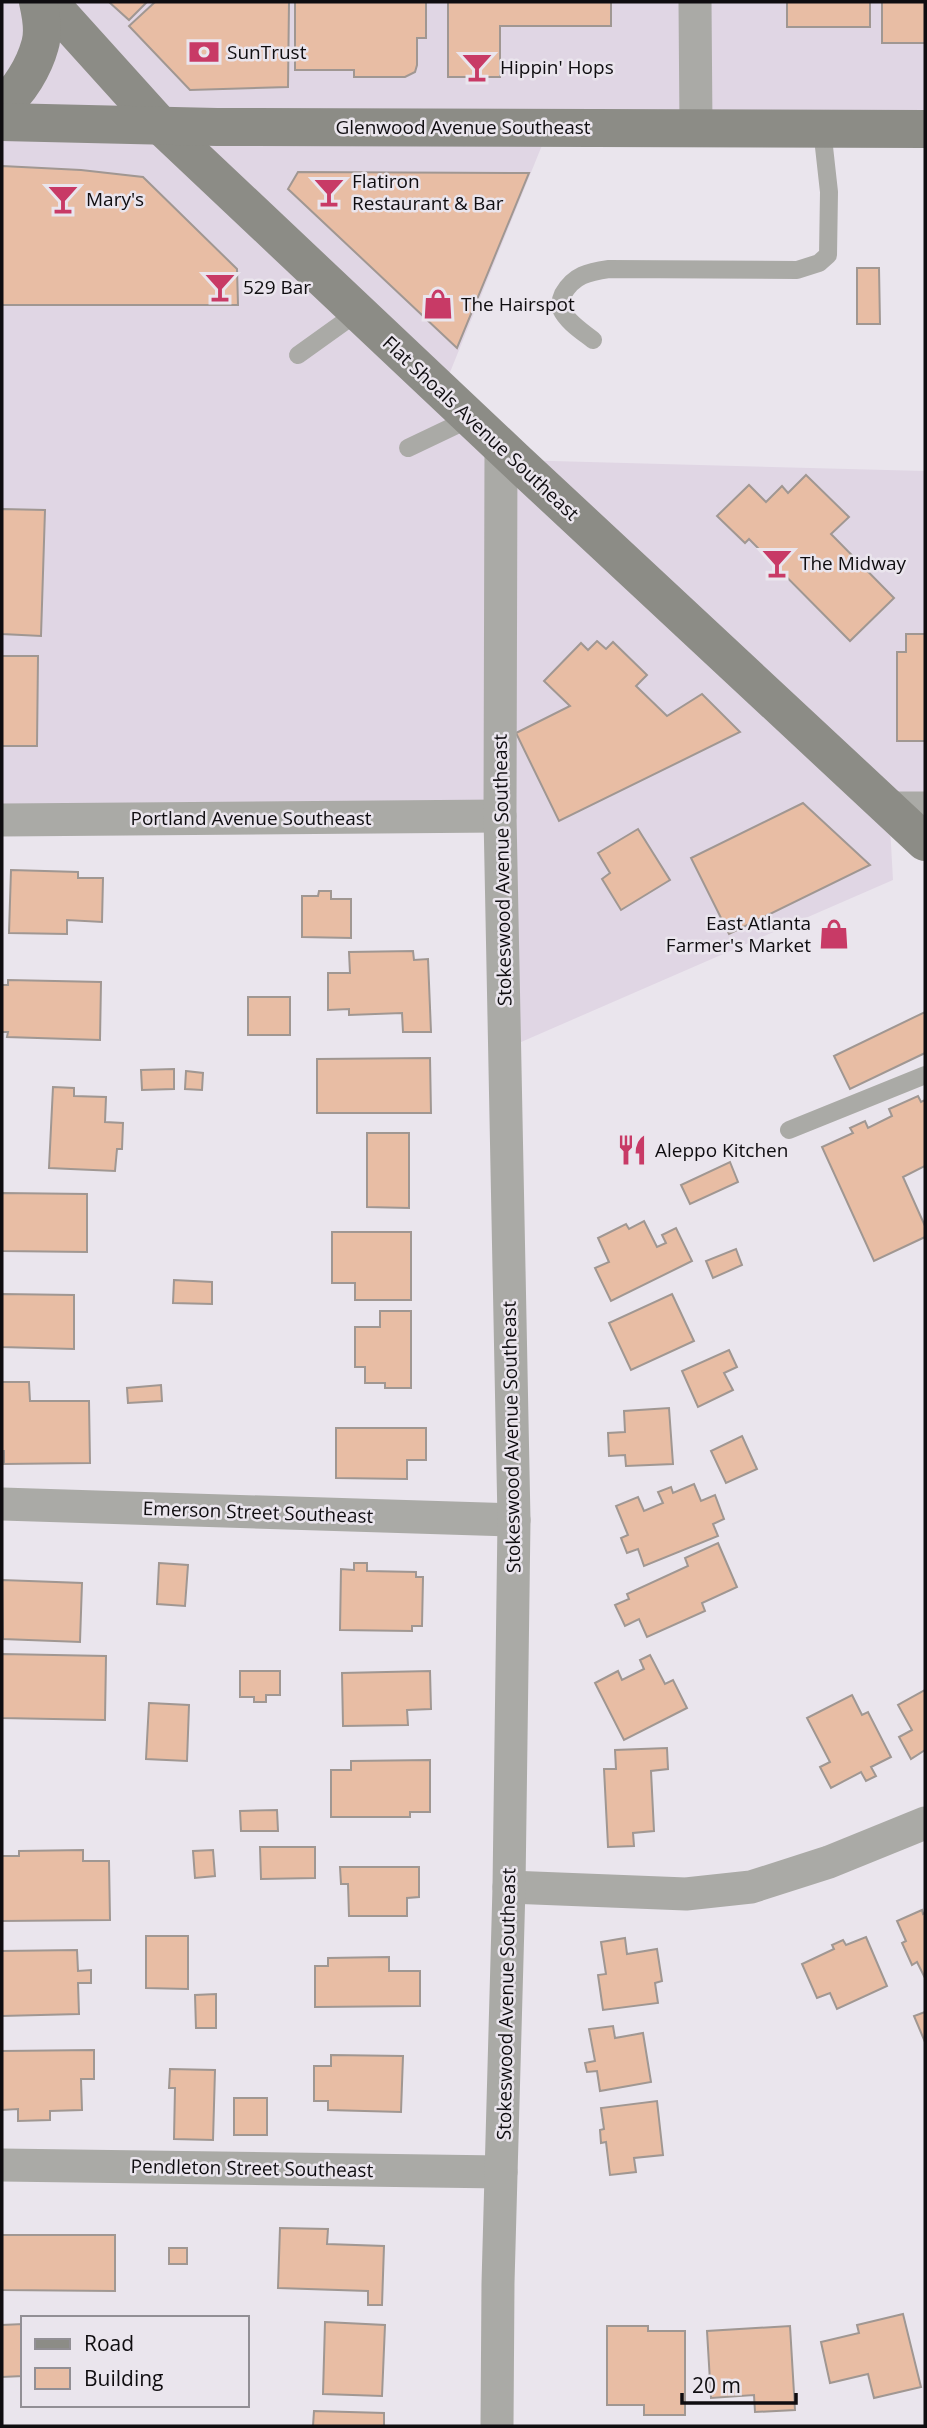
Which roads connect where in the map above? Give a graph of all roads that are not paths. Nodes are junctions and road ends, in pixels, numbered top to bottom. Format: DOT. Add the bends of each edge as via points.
graph roads {
  1 [pos="38,2"];
  2 [pos="49,2"];
  3 [pos="695,2"];
  4 [pos="2,105"];
  5 [pos="2,122"];
  6 [pos="161,126"];
  7 [pos="696,127"];
  8 [pos="822,129"];
  9 [pos="925,129"];
  10 [pos="358,312"];
  11 [pos="593,340"];
  12 [pos="298,355"];
  13 [pos="471,418"];
  14 [pos="408,448"];
  15 [pos="501,448"];
  16 [pos="907,808"];
  17 [pos="500,817"];
  18 [pos="2,820"];
  19 [pos="925,842"];
  20 [pos="925,1075"];
  21 [pos="789,1130"];
  22 [pos="2,1504"];
  23 [pos="514,1520"];
  24 [pos="925,1822"];
  25 [pos="509,1887"];
  26 [pos="2,2165"];
  27 [pos="501,2172"];
  28 [pos="497,2426"];
  1 -- 4 [label="street" via="40,44 13,96"];
  2 -- 6 [label="street, Flat Shoals Avenue Southeast"];
  3 -- 7 [label="street"];
  5 -- 6 [label="street, Glenwood Avenue Southeast"];
  6 -- 7 [label="street, Glenwood Avenue Southeast"];
  6 -- 10 [label="street, Flat Shoals Avenue Southeast"];
  7 -- 8 [label="street, Glenwood Avenue Southeast"];
  8 -- 9 [label="street, Glenwood Avenue Southeast"];
  8 -- 11 [label="lane" via="829,192 828,255 797,270 609,268 583,274 570,283 561,309"];
  10 -- 12 [label="lane"];
  10 -- 13 [label="street, Flat Shoals Avenue Southeast"];
  13 -- 14 [label="lane"];
  13 -- 15 [label="street, Flat Shoals Avenue Southeast"];
  15 -- 16 [label="street, Flat Shoals Avenue Southeast"];
  15 -- 17 [label="street, Stokeswood Avenue Southeast"];
  16 -- 19 [label="street, Flat Shoals Avenue Southeast"];
  17 -- 18 [label="street, Portland Avenue Southeast"];
  17 -- 23 [label="street, Stokeswood Avenue Southeast"];
  20 -- 21 [label="lane"];
  22 -- 23 [label="street, Emerson Street Southeast"];
  23 -- 25 [label="street, Stokeswood Avenue Southeast"];
  24 -- 25 [label="street" via="829,1862 751,1887 686,1894"];
  25 -- 27 [label="street, Stokeswood Avenue Southeast"];
  26 -- 27 [label="street, Pendleton Street Southeast"];
  27 -- 28 [label="street, Stokeswood Avenue Southeast"];
}
